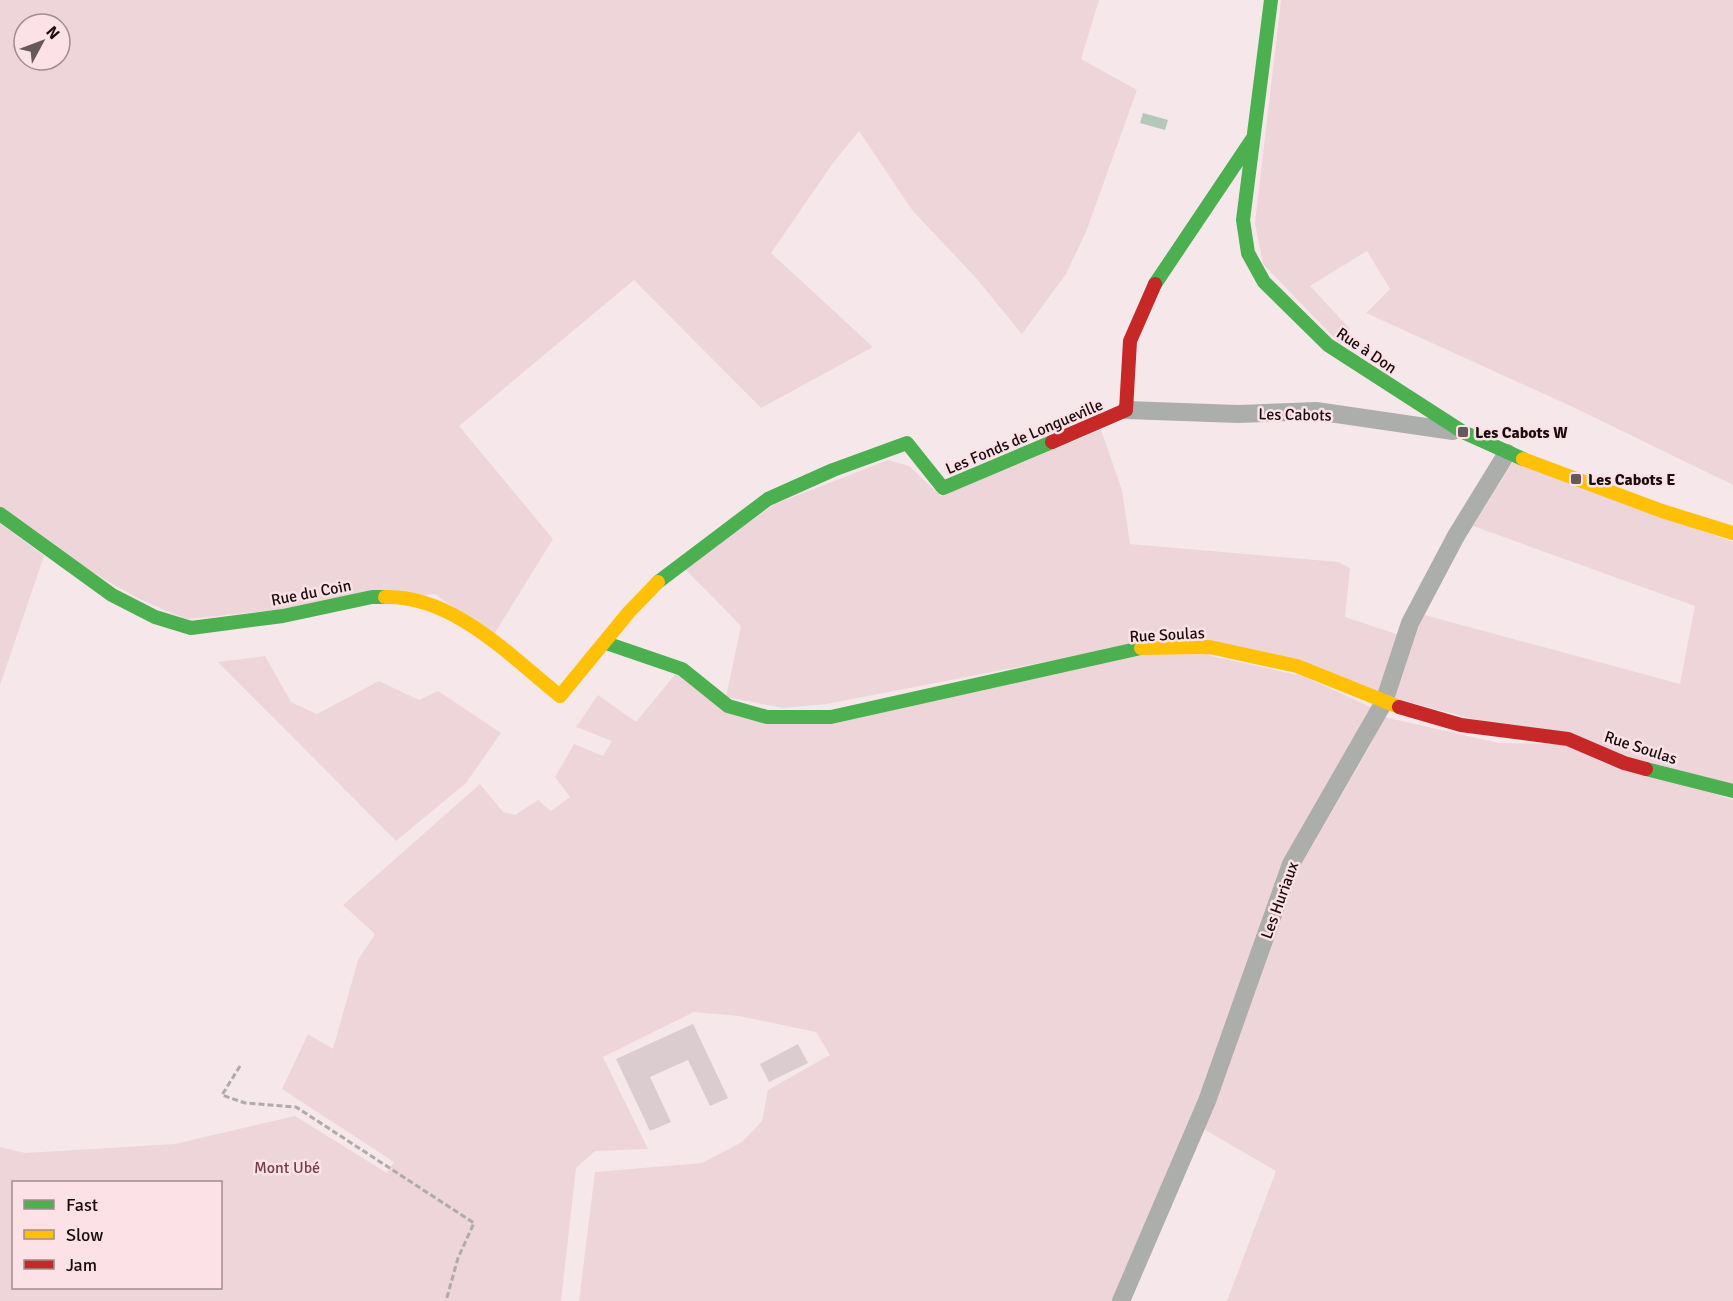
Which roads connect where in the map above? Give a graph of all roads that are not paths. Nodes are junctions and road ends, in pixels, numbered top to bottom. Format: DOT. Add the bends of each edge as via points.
graph roads {
  1 [pos="1271,0"];
  2 [pos="1253,138"];
  3 [pos="1126,410"];
  4 [pos="1463,432"];
  5 [pos="1507,453"];
  6 [pos="0,513"];
  7 [pos="1733,533"];
  8 [pos="606,643"];
  9 [pos="1384,702"];
  10 [pos="1733,791"];
  11 [pos="1121,1301"];
  1 -- 2 [label="street, Rue à Don"];
  2 -- 3 [label="street, Les Fonds de Longueville" via="1157,279 1130,340"];
  2 -- 4 [label="street, Rue à Don" via="1243,220 1248,253 1264,282 1328,345"];
  3 -- 4 [label="street, Les Cabots" via="1238,414 1316,411"];
  3 -- 8 [label="street, Les Fonds de Longueville" via="942,488 907,443 768,499 659,581"];
  4 -- 5 [label="street, Rue à Don"];
  5 -- 7 [label="street, Rue à Don"];
  5 -- 9 [label="street, Les Huriaux" via="1456,536 1410,623"];
  6 -- 8 [label="street, Rue du Coin" via="112,595 155,617 191,628 283,616 372,597 407,596 470,625 560,696"];
  8 -- 9 [label="street, Rue Soulas" via="682,669 728,706 767,717 831,717 1142,648 1210,647 1297,666"];
  9 -- 10 [label="street, Rue Soulas" via="1461,725 1568,739 1624,763"];
  9 -- 11 [label="street, Les Huriaux" via="1291,864 1207,1101"];
}
